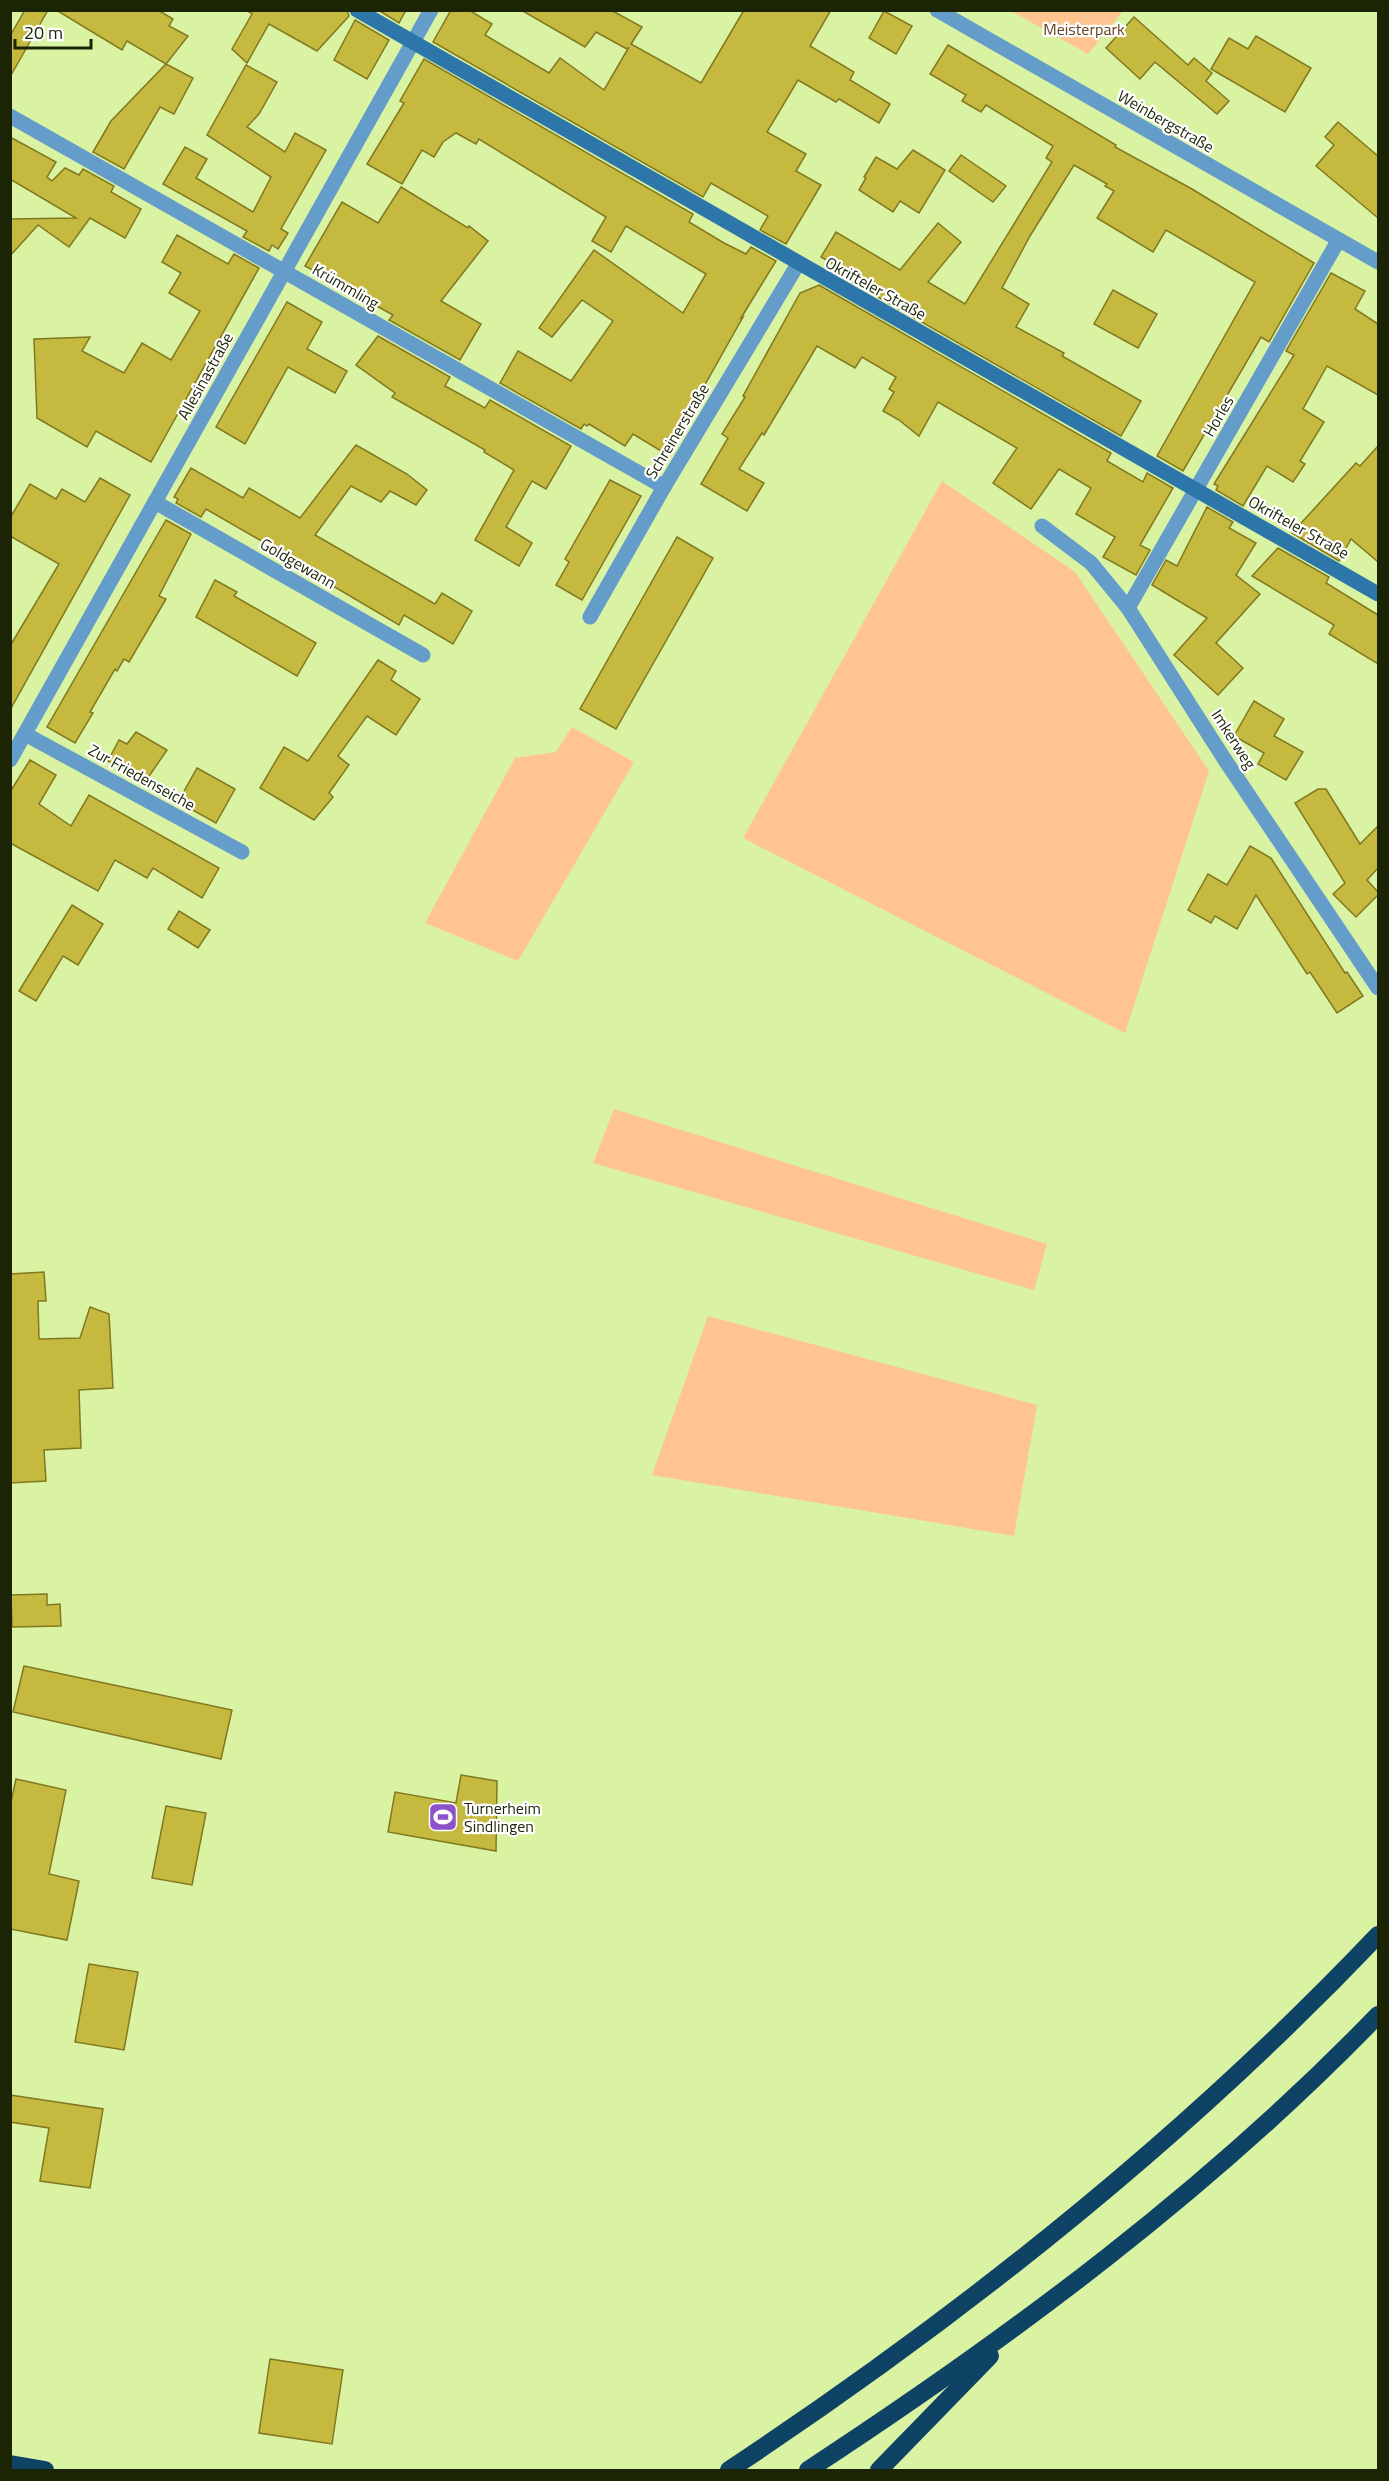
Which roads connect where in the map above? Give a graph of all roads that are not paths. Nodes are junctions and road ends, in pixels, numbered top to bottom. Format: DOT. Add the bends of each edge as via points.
graph roads {
  1 [pos="357,10"];
  2 [pos="432,10"];
  3 [pos="937,10"];
  4 [pos="413,43"];
  5 [pos="10,116"];
  6 [pos="1338,241"];
  7 [pos="1378,262"];
  8 [pos="798,264"];
  9 [pos="285,272"];
  10 [pos="664,487"];
  11 [pos="1197,490"];
  12 [pos="155,502"];
  13 [pos="1042,526"];
  14 [pos="1378,594"];
  15 [pos="1128,608"];
  16 [pos="590,617"];
  17 [pos="423,655"];
  18 [pos="25,734"];
  19 [pos="10,760"];
  20 [pos="242,852"];
  21 [pos="1378,988"];
  22 [pos="1378,1935"];
  23 [pos="1378,2015"];
  24 [pos="1023,2323"];
  25 [pos="10,2464"];
  26 [pos="45,2470"];
  27 [pos="729,2470"];
  28 [pos="808,2470"];
  29 [pos="879,2470"];
  1 -- 4 [label="street, Okrifteler Straße"];
  2 -- 4 [label="street, Allesinastraße"];
  3 -- 6 [label="street, Weinbergstraße"];
  4 -- 8 [label="street, Okrifteler Straße"];
  4 -- 9 [label="street, Allesinastraße"];
  5 -- 9 [label="street, Krümmling"];
  6 -- 7 [label="street, Weinbergstraße"];
  6 -- 11 [label="street, Horles"];
  8 -- 10 [label="street, Schreinerstraße"];
  8 -- 11 [label="street, Okrifteler Straße"];
  9 -- 10 [label="street, Krümmling"];
  9 -- 12 [label="street, Allesinastraße"];
  10 -- 16 [label="street, Schreinerstraße"];
  11 -- 14 [label="street, Okrifteler Straße"];
  11 -- 15 [label="street, Horles"];
  12 -- 17 [label="street, Goldgewann"];
  12 -- 18 [label="street, Allesinastraße"];
  13 -- 15 [label="street, Imkerweg" via="1091,563"];
  15 -- 21 [label="street, Imkerweg"];
  18 -- 19 [label="street, Allesinastraße"];
  18 -- 20 [label="street, Zur Friedenseiche"];
  22 -- 27 [label="highway" via="1233,2078 1118,2181 859,2381"];
  23 -- 24 [label="highway" via="1254,2134"];
  24 -- 28 [label="highway"];
  24 -- 29 [label="highway"];
  25 -- 26 [label="highway"];
}
